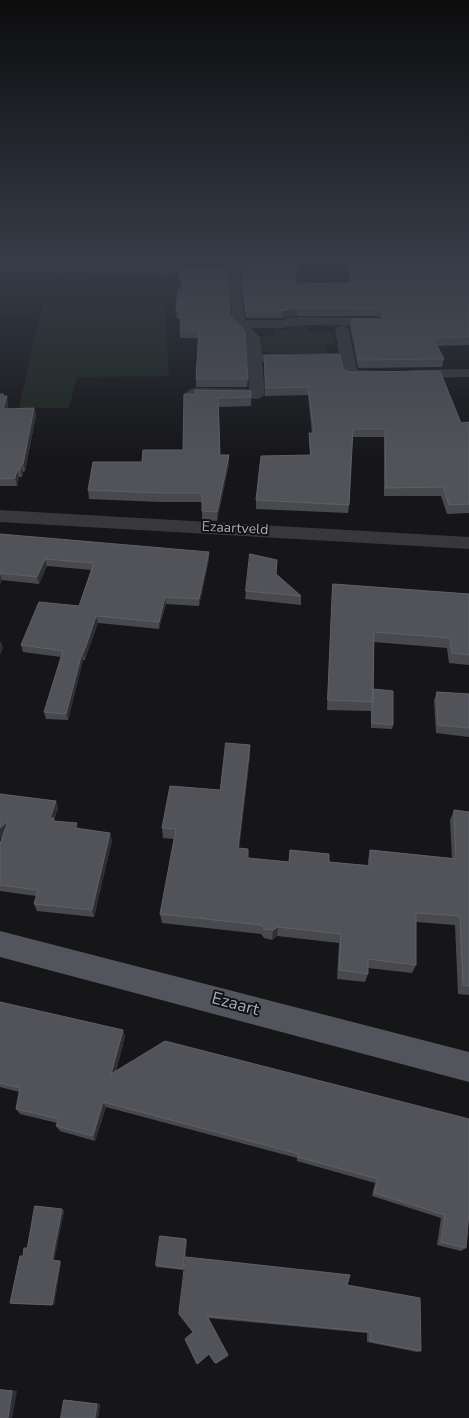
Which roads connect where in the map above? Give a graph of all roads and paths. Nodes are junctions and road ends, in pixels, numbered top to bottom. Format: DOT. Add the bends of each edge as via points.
graph roads {
  1 [pos="243,327"];
  2 [pos="342,330"];
  3 [pos="347,357"];
  4 [pos="255,358"];
  5 [pos="469,372"];
  6 [pos="194,393"];
  7 [pos="0,516"];
  8 [pos="469,543"];
  9 [pos="0,944"];
  10 [pos="469,1067"];
  1 -- 4 [label="street" via="253,337"];
  2 -- 3 [label="street"];
  3 -- 4 [label="street"];
  3 -- 5 [label="street" via="350,375"];
  4 -- 6 [label="street" via="257,394"];
  7 -- 8 [label="street, Ezaartveld"];
  9 -- 10 [label="main road, Ezaart"];
}
